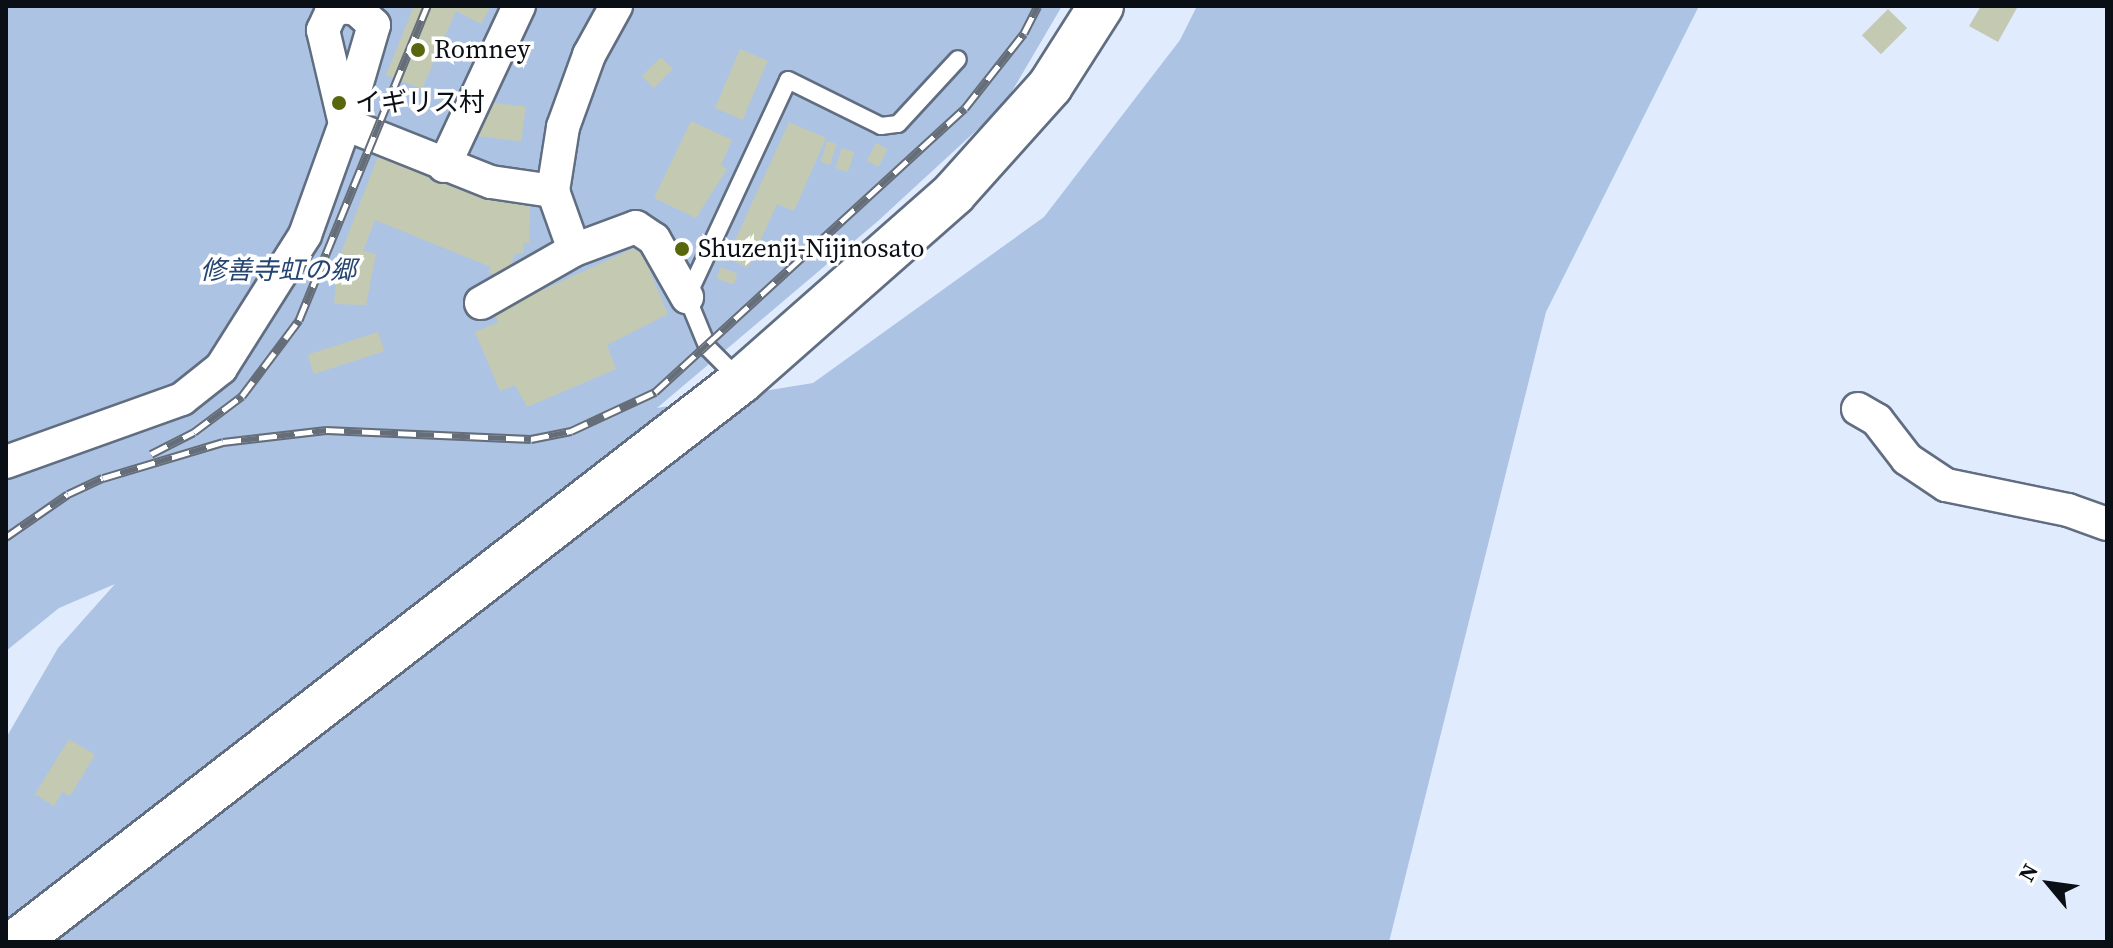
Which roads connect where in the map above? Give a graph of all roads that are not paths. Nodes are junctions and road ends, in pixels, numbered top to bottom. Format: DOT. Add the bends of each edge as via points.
graph roads {
  1 [pos="519,6"];
  2 [pos="616,6"];
  3 [pos="1101,6"];
  4 [pos="958,59"];
  5 [pos="444,166"];
  6 [pos="553,191"];
  7 [pos="574,250"];
  8 [pos="687,297"];
  9 [pos="481,303"];
  10 [pos="741,381"];
  11 [pos="1858,409"];
  12 [pos="6,462"];
  13 [pos="2107,524"];
  14 [pos="16,942"];
  1 -- 5 [label="street"];
  2 -- 6 [label="street" via="574,94"];
  3 -- 10 [label="street" via="1050,86 954,193"];
  4 -- 8 [label="lane" via="898,124 881,126 788,80"];
  5 -- 6 [label="street" via="491,182"];
  5 -- 12 [label="street" via="345,124 305,235 221,368 182,399"];
  6 -- 7 [label="street"];
  7 -- 8 [label="street" via="636,227 654,239"];
  7 -- 9 [label="street"];
  8 -- 10 [label="lane" via="708,348"];
  10 -- 14 [label="street"];
  11 -- 13 [label="street" via="1877,420 1907,459 1946,485 2068,510"];
}
